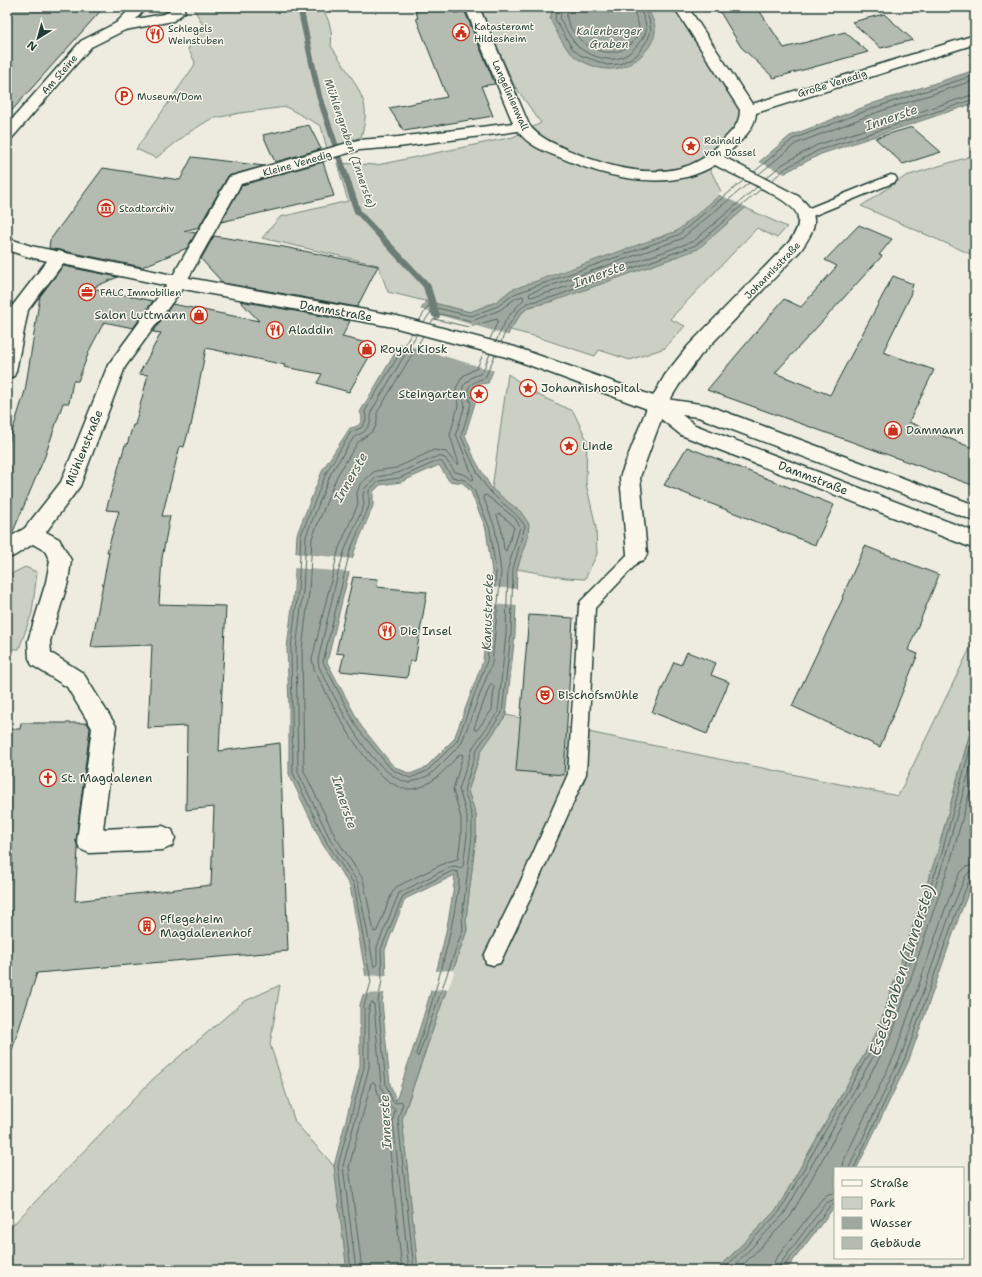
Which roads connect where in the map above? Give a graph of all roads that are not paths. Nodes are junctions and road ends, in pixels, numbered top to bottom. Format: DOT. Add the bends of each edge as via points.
graph roads {
  1 [pos="140,7"];
  2 [pos="176,7"];
  3 [pos="472,7"];
  4 [pos="681,7"];
  5 [pos="121,26"];
  6 [pos="975,39"];
  7 [pos="748,110"];
  8 [pos="522,126"];
  9 [pos="7,135"];
  10 [pos="721,162"];
  11 [pos="891,179"];
  12 [pos="806,214"];
  13 [pos="7,244"];
  14 [pos="59,257"];
  15 [pos="178,282"];
  16 [pos="7,371"];
  17 [pos="657,405"];
  18 [pos="975,513"];
  19 [pos="32,534"];
  20 [pos="975,541"];
  21 [pos="7,550"];
  22 [pos="637,554"];
  23 [pos="163,838"];
  24 [pos="493,956"];
  1 -- 5 [label="street, Am Steine"];
  2 -- 5 [label="street, Am Steine" via="178,12 168,18"];
  3 -- 8 [label="street, Langelinienwall"];
  4 -- 7 [label="street"];
  5 -- 9 [label="street, Am Steine" via="86,44"];
  6 -- 7 [label="street, Große Venedig"];
  7 -- 10 [label="street" via="747,123"];
  8 -- 10 [label="street, Langelinienwall" via="544,145 595,167 616,172 669,175"];
  8 -- 15 [label="street, Kleine Venedig" via="398,142 358,144 234,181"];
  10 -- 12 [label="street" via="790,196"];
  11 -- 12 [label="lane"];
  12 -- 17 [label="street, Johannisstraße" via="806,228 802,239 694,351"];
  13 -- 14 [label="street, Dammstraße"];
  14 -- 15 [label="street, Dammstraße"];
  14 -- 16 [label="street" via="18,309"];
  15 -- 17 [label="street, Dammstraße" via="405,324 507,351"];
  15 -- 19 [label="street, Mühlenstraße" via="117,364 70,486"];
  17 -- 18 [label="street, Dammstraße" via="700,410"];
  17 -- 20 [label="street, Dammstraße" via="688,430"];
  17 -- 22 [label="street" via="630,477"];
  19 -- 21 [label="street, Mühlenstraße"];
  19 -- 23 [label="street" via="52,545 61,560 39,641 40,658 75,680 104,726 89,841"];
  22 -- 24 [label="lane" via="587,606 578,774 526,891"];
}
